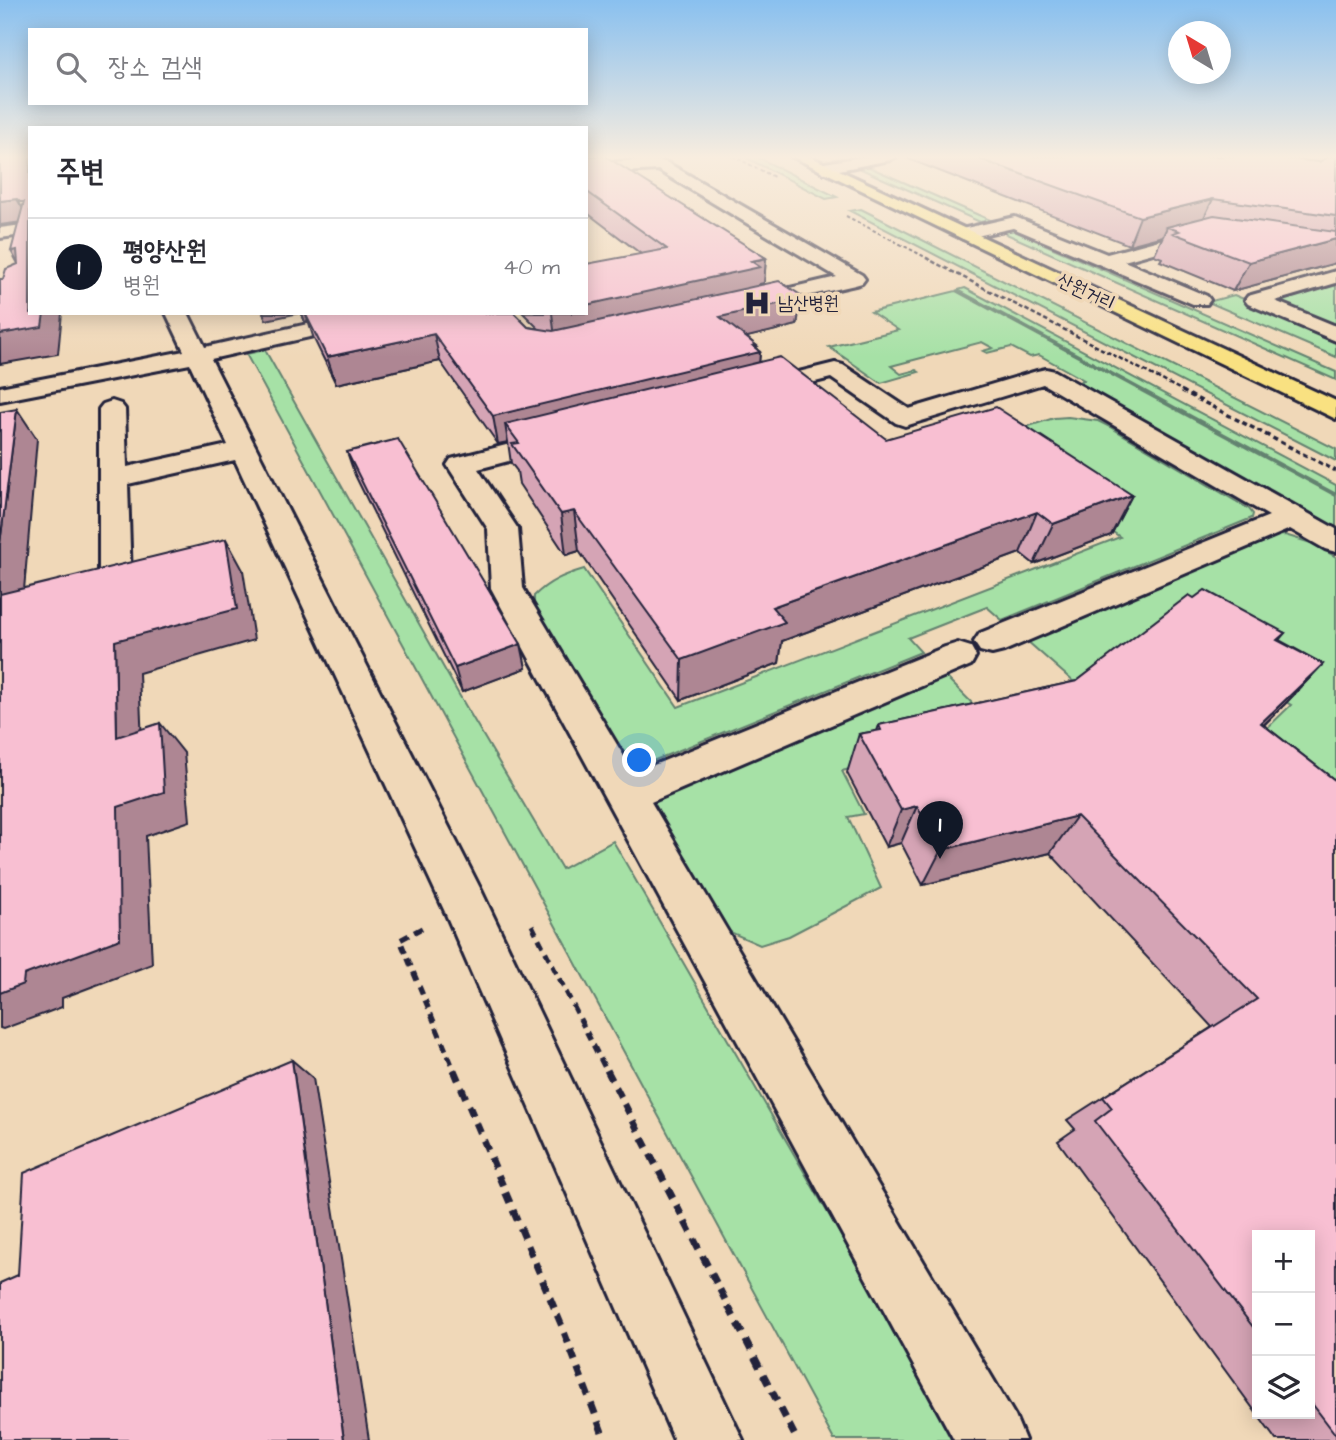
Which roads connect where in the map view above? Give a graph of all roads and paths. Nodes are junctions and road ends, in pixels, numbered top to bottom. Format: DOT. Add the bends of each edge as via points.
graph roads {
  1 [pos="760,223"];
  2 [pos="860,223"];
  3 [pos="940,223"];
  4 [pos="1010,223"];
  5 [pos="1018,223"];
  6 [pos="28,229"];
  7 [pos="0,233"];
  8 [pos="963,234"];
  9 [pos="1227,238"];
  10 [pos="806,250"];
  11 [pos="774,252"];
  12 [pos="1107,260"];
  13 [pos="1336,277"];
  14 [pos="1200,300"];
  15 [pos="732,307"];
  16 [pos="178,315"];
  17 [pos="380,315"];
  18 [pos="1336,334"];
  19 [pos="197,356"];
  20 [pos="0,394"];
  21 [pos="728,397"];
  22 [pos="112,409"];
  23 [pos="1336,411"];
  24 [pos="595,431"];
  25 [pos="242,450"];
  26 [pos="1336,471"];
  27 [pos="113,479"];
  28 [pos="1292,517"];
  29 [pos="1336,542"];
  30 [pos="0,610"];
  31 [pos="625,795"];
  32 [pos="465,905"];
  33 [pos="605,1440"];
  34 [pos="709,1440"];
  35 [pos="990,1440"];
  1 -- 10 [label="street"];
  2 -- 26 [label="path"];
  3 -- 8 [label="main road, 산원거리"];
  4 -- 8 [label="street"];
  5 -- 12 [label="street"];
  6 -- 7 [label="street"];
  8 -- 23 [label="main road, 산원거리"];
  9 -- 12 [label="street" via="1200,234"];
  10 -- 11 [label="street"];
  10 -- 15 [label="street" via="855,279"];
  12 -- 14 [label="street"];
  13 -- 18 [label="street" via="1255,300"];
  16 -- 19 [label="street"];
  17 -- 19 [label="street"];
  19 -- 20 [label="street"];
  19 -- 25 [label="street"];
  21 -- 28 [label="street" via="835,370 905,418 1046,376"];
  22 -- 27 [label="street"];
  24 -- 31 [label="street" via="461,465 503,529 506,588"];
  25 -- 27 [label="street"];
  25 -- 32 [label="street"];
  27 -- 30 [label="street" via="115,581"];
  28 -- 29 [label="street"];
  28 -- 31 [label="street"];
  31 -- 35 [label="street"];
  32 -- 33 [label="path" via="400,940"];
  32 -- 34 [label="street"];
}
